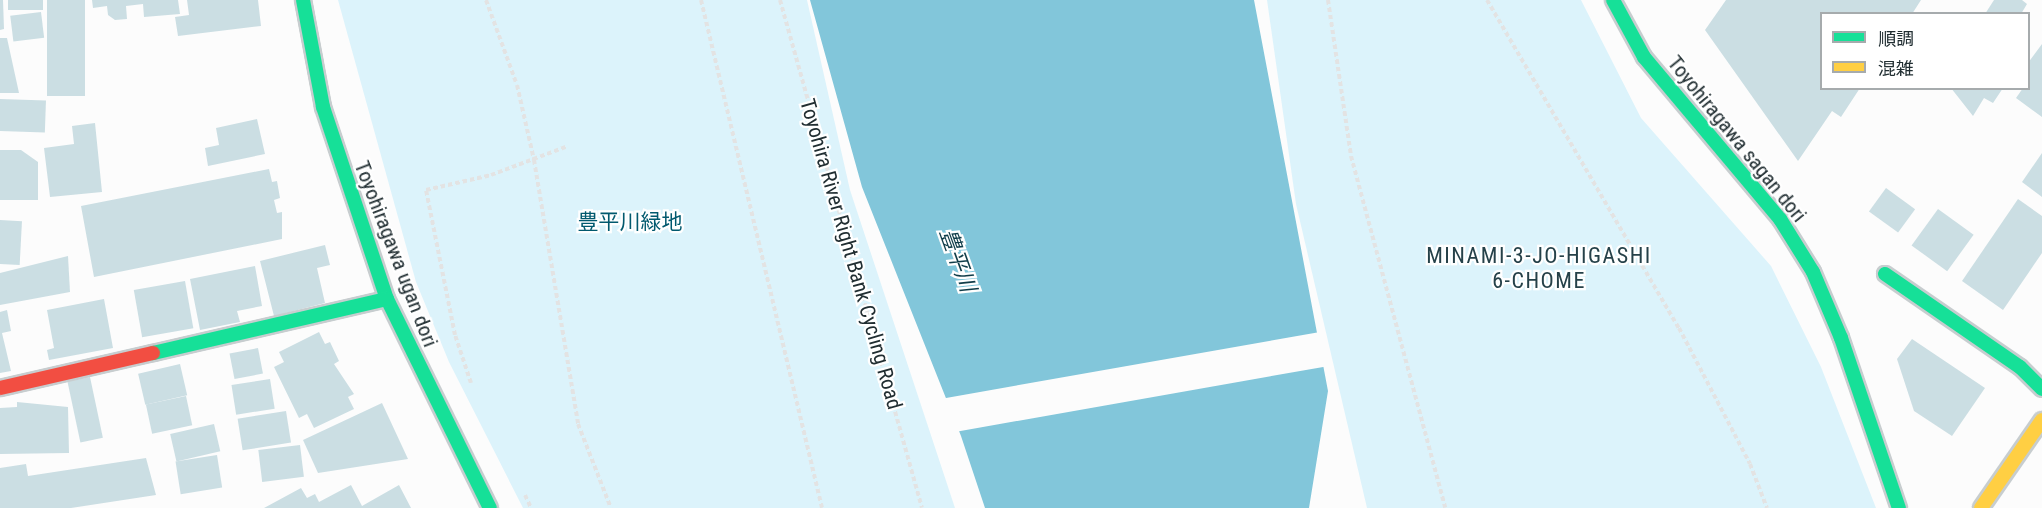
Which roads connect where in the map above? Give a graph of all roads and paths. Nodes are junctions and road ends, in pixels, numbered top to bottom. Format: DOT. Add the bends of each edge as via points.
graph roads {
  1 [pos="303,0"];
  2 [pos="486,0"];
  3 [pos="701,0"];
  4 [pos="780,0"];
  5 [pos="1328,0"];
  6 [pos="1487,0"];
  7 [pos="1614,0"];
  8 [pos="568,146"];
  9 [pos="534,160"];
  10 [pos="1885,274"];
  11 [pos="387,299"];
  12 [pos="472,387"];
  13 [pos="0,388"];
  14 [pos="2042,389"];
  15 [pos="2042,420"];
  16 [pos="490,508"];
  17 [pos="611,508"];
  18 [pos="822,508"];
  19 [pos="922,508"];
  20 [pos="1445,508"];
  21 [pos="1767,508"];
  22 [pos="1899,508"];
  23 [pos="1982,508"];
  1 -- 11 [label="street, Toyohiragawa ugan dori" via="323,107"];
  2 -- 9 [label="path" via="518,85"];
  3 -- 18 [label="path"];
  4 -- 19 [label="path, Toyohira River Right Bank Cycling Road"];
  5 -- 20 [label="path" via="1351,156"];
  6 -- 21 [label="path" via="1679,328 1750,464"];
  7 -- 22 [label="street, Toyohiragawa sagan dori" via="1644,57 1780,219 1813,272 1841,338"];
  8 -- 9 [label="path"];
  9 -- 12 [label="path" via="426,190 455,335"];
  9 -- 17 [label="path" via="578,424"];
  10 -- 14 [label="street" via="2020,367"];
  11 -- 13 [label="street"];
  11 -- 16 [label="street, Toyohiragawa ugan dori"];
  15 -- 23 [label="street"];
}
